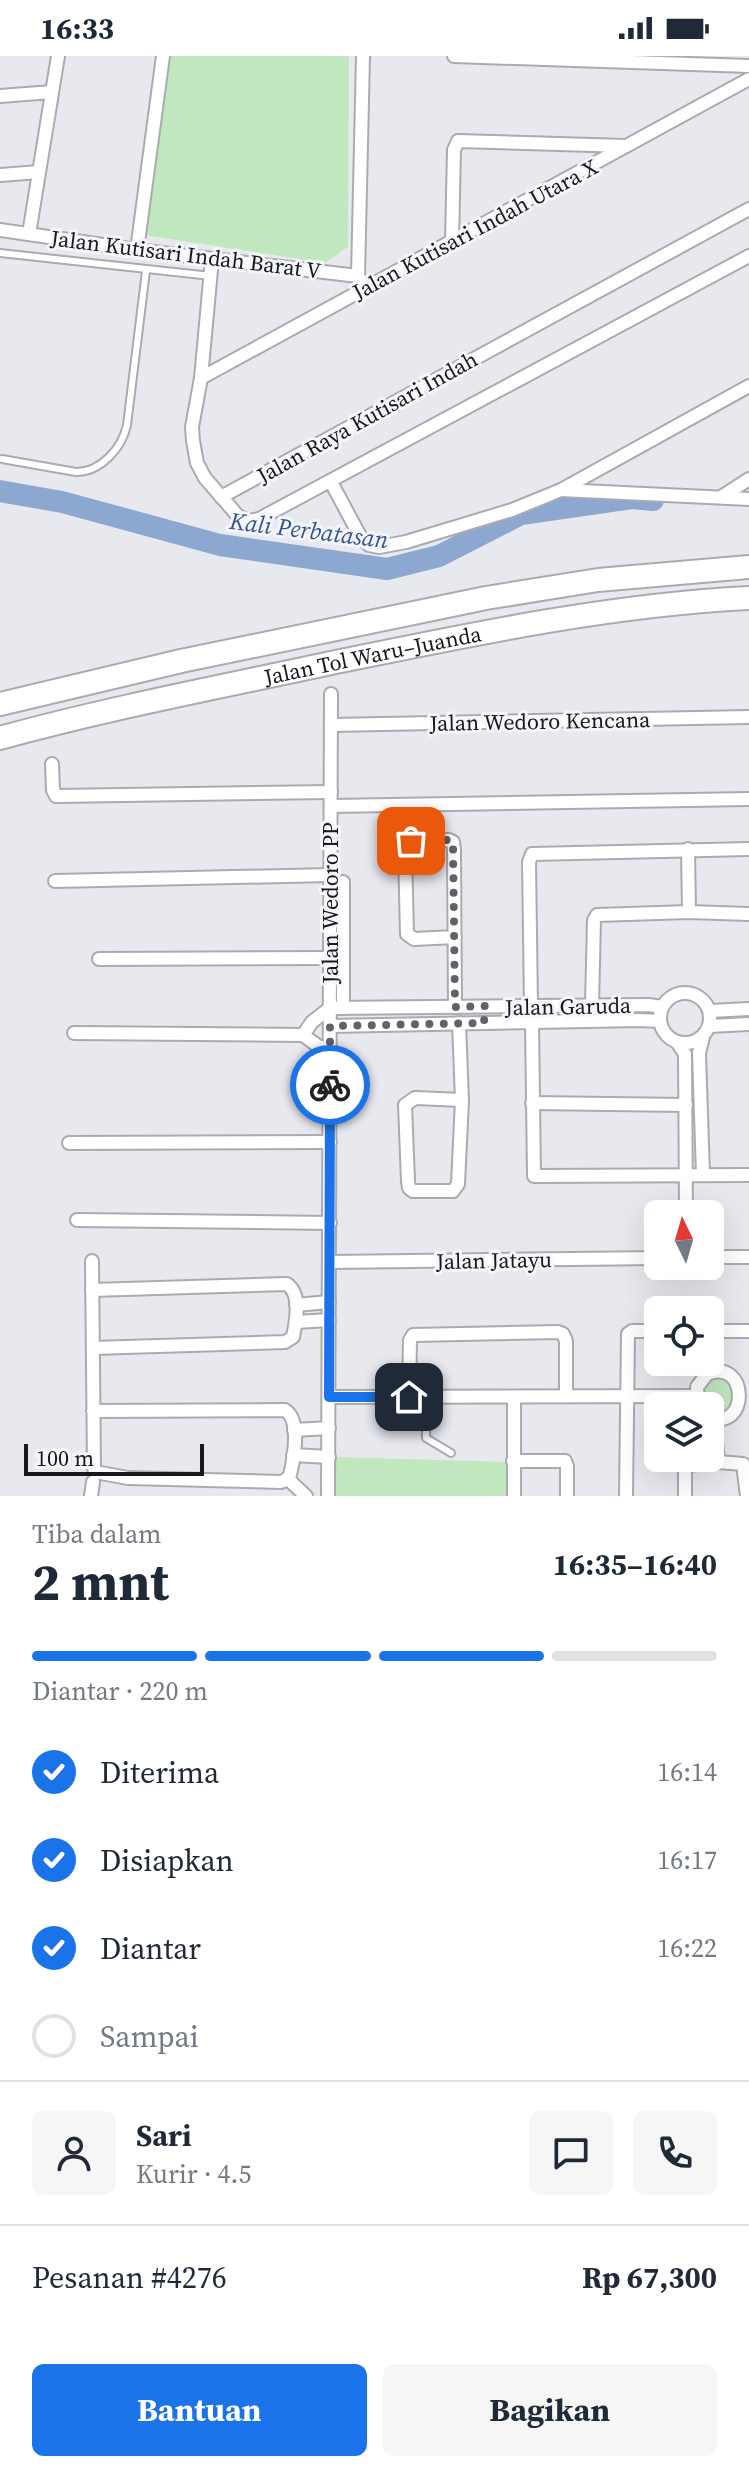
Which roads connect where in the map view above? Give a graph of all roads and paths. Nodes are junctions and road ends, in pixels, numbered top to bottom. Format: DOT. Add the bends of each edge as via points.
graph roads {
  1 [pos="58,56"];
  2 [pos="163,56"];
  3 [pos="363,56"];
  4 [pos="454,56"];
  5 [pos="749,66"];
  6 [pos="749,79"];
  7 [pos="52,92"];
  8 [pos="0,96"];
  9 [pos="629,146"];
  10 [pos="39,172"];
  11 [pos="0,175"];
  12 [pos="749,209"];
  13 [pos="0,230"];
  14 [pos="29,234"];
  15 [pos="452,242"];
  16 [pos="137,250"];
  17 [pos="0,253"];
  18 [pos="749,256"];
  19 [pos="212,259"];
  20 [pos="146,271"];
  21 [pos="211,276"];
  22 [pos="358,276"];
  23 [pos="366,288"];
  24 [pos="201,378"];
  25 [pos="749,386"];
  26 [pos="2,459"];
  27 [pos="749,479"];
  28 [pos="331,482"];
  29 [pos="561,490"];
  30 [pos="221,497"];
  31 [pos="720,497"];
  32 [pos="749,499"];
  33 [pos="749,567"];
  34 [pos="742,602"];
  35 [pos="331,694"];
  36 [pos="0,704"];
  37 [pos="749,717"];
  38 [pos="332,725"];
  39 [pos="0,738"];
  40 [pos="52,764"];
  41 [pos="331,799"];
  42 [pos="749,799"];
  43 [pos="688,849"];
  44 [pos="749,849"];
  45 [pos="330,875"];
  46 [pos="55,881"];
  47 [pos="343,882"];
  48 [pos="689,912"];
  49 [pos="749,914"];
  50 [pos="455,937"];
  51 [pos="330,958"];
  52 [pos="99,959"];
  53 [pos="592,1005"];
  54 [pos="485,1006"];
  55 [pos="531,1006"];
  56 [pos="563,1006"];
  57 [pos="455,1007"];
  58 [pos="662,1007"];
  59 [pos="337,1008"];
  60 [pos="370,1008"];
  61 [pos="749,1009"];
  62 [pos="710,1011"];
  63 [pos="563,1021"];
  64 [pos="660,1021"];
  65 [pos="532,1022"];
  66 [pos="459,1023"];
  67 [pos="484,1023"];
  68 [pos="749,1024"];
  69 [pos="370,1025"];
  70 [pos="330,1026"];
  71 [pos="706,1032"];
  72 [pos="74,1033"];
  73 [pos="303,1035"];
  74 [pos="677,1042"];
  75 [pos="330,1050"];
  76 [pos="700,1079"];
  77 [pos="685,1080"];
  78 [pos="462,1100"];
  79 [pos="532,1103"];
  80 [pos="686,1105"];
  81 [pos="686,1132"];
  82 [pos="702,1132"];
  83 [pos="330,1142"];
  84 [pos="69,1143"];
  85 [pos="687,1175"];
  86 [pos="703,1175"];
  87 [pos="749,1175"];
  88 [pos="686,1200"];
  89 [pos="77,1220"];
  90 [pos="330,1223"];
  91 [pos="724,1257"];
  92 [pos="749,1257"];
  93 [pos="644,1258"];
  94 [pos="92,1261"];
  95 [pos="330,1262"];
  96 [pos="92,1290"];
  97 [pos="329,1302"];
  98 [pos="296,1305"];
  99 [pos="329,1320"];
  100 [pos="296,1322"];
  101 [pos="644,1331"];
  102 [pos="724,1331"];
  103 [pos="749,1331"];
  104 [pos="93,1348"];
  105 [pos="698,1392"];
  106 [pos="566,1396"];
  107 [pos="747,1396"];
  108 [pos="329,1397"];
  109 [pos="409,1397"];
  110 [pos="426,1397"];
  111 [pos="514,1397"];
  112 [pos="627,1397"];
  113 [pos="644,1398"];
  114 [pos="93,1411"];
  115 [pos="724,1419"];
  116 [pos="329,1428"];
  117 [pos="294,1430"];
  118 [pos="451,1453"];
  119 [pos="293,1455"];
  120 [pos="329,1457"];
  121 [pos="513,1461"];
  122 [pos="724,1462"];
  123 [pos="686,1472"];
  124 [pos="288,1479"];
  125 [pos="93,1482"];
  126 [pos="91,1496"];
  127 [pos="306,1496"];
  128 [pos="328,1496"];
  129 [pos="514,1496"];
  130 [pos="567,1496"];
  131 [pos="626,1496"];
  132 [pos="685,1496"];
  133 [pos="747,1496"];
  1 -- 7 [label="street"];
  2 -- 16 [label="street"];
  3 -- 22 [label="street"];
  4 -- 5 [label="street"];
  6 -- 9 [label="street, Jalan Kutisari Indah Utara X"];
  7 -- 8 [label="street"];
  7 -- 10 [label="street"];
  9 -- 15 [label="street, Jalan Kutisari Indah Utara X"];
  9 -- 15 [label="street" via="458,141"];
  10 -- 11 [label="street"];
  10 -- 14 [label="street"];
  12 -- 30 [label="street, Jalan Raya Kutisari Indah"];
  13 -- 14 [label="street, Jalan Kutisari Indah Barat V"];
  14 -- 16 [label="street, Jalan Kutisari Indah Barat V"];
  15 -- 23 [label="street, Jalan Kutisari Indah Utara X"];
  16 -- 19 [label="street, Jalan Kutisari Indah Barat V"];
  17 -- 20 [label="lane"];
  18 -- 28 [label="street, Jalan Raya Kutisari Indah"];
  19 -- 21 [label="street"];
  19 -- 22 [label="street, Jalan Kutisari Indah Barat V"];
  20 -- 21 [label="lane"];
  20 -- 26 [label="lane" via="123,441 101,464 83,472"];
  21 -- 24 [label="street"];
  22 -- 23 [label="street"];
  23 -- 24 [label="street, Jalan Kutisari Indah Utara X"];
  24 -- 30 [label="street" via="192,427 195,456"];
  25 -- 29 [label="street"];
  27 -- 31 [label="street"];
  28 -- 29 [label="street" via="360,536 375,547 437,534"];
  28 -- 30 [label="street, Jalan Raya Kutisari Indah" via="252,521 238,516"];
  29 -- 31 [label="street"];
  31 -- 32 [label="street"];
  33 -- 36 [label="highway, Jalan Tol Waru–Juanda" via="598,580 486,598"];
  34 -- 39 [label="highway, Jalan Tol Waru–Juanda" via="510,626"];
  35 -- 38 [label="street, Jalan Wedoro PP"];
  37 -- 38 [label="street, Jalan Wedoro Kencana"];
  38 -- 41 [label="street, Jalan Wedoro PP"];
  40 -- 41 [label="street" via="56,796"];
  41 -- 42 [label="street"];
  41 -- 45 [label="street, Jalan Wedoro PP"];
  43 -- 44 [label="street"];
  43 -- 48 [label="street"];
  43 -- 55 [label="street" via="532,854"];
  45 -- 46 [label="street"];
  45 -- 51 [label="street, Jalan Wedoro PP"];
  47 -- 59 [label="street"];
  48 -- 49 [label="street"];
  48 -- 53 [label="street" via="595,916"];
  50 -- 50 [label="street" via="453,842 409,841 407,934 414,939"];
  50 -- 57 [label="street"];
  51 -- 52 [label="street"];
  51 -- 59 [label="street, Jalan Wedoro PP"];
  53 -- 56 [label="street, Jalan Garuda"];
  53 -- 58 [label="street, Jalan Garuda"];
  54 -- 55 [label="street, Jalan Garuda"];
  54 -- 57 [label="street, Jalan Garuda"];
  54 -- 67 [label="street"];
  55 -- 56 [label="street, Jalan Garuda"];
  56 -- 63 [label="street"];
  57 -- 60 [label="street, Jalan Garuda"];
  58 -- 62 [label="street" via="675,995 692,994"];
  58 -- 64 [label="street"];
  59 -- 60 [label="street, Jalan Garuda"];
  59 -- 70 [label="street, Jalan Wedoro PP"];
  59 -- 73 [label="street" via="312,1022"];
  60 -- 69 [label="street"];
  61 -- 62 [label="street"];
  62 -- 71 [label="street"];
  63 -- 64 [label="street, Jalan Garuda"];
  63 -- 65 [label="street, Jalan Garuda"];
  64 -- 74 [label="street"];
  65 -- 67 [label="street, Jalan Garuda"];
  65 -- 79 [label="street"];
  66 -- 67 [label="street, Jalan Garuda"];
  66 -- 69 [label="street, Jalan Garuda"];
  66 -- 78 [label="street"];
  68 -- 71 [label="street"];
  69 -- 70 [label="street, Jalan Garuda"];
  70 -- 75 [label="street, Jalan Wedoro PP"];
  71 -- 74 [label="street" via="691,1043"];
  71 -- 76 [label="street" via="699,1053"];
  72 -- 73 [label="street"];
  73 -- 75 [label="street"];
  74 -- 77 [label="street" via="685,1054"];
  75 -- 83 [label="street, Jalan Wedoro PP"];
  76 -- 77 [label="street"];
  76 -- 82 [label="street"];
  77 -- 80 [label="street"];
  78 -- 78 [label="street" via="415,1098 405,1105 408,1181 413,1191 456,1189"];
  79 -- 80 [label="street"];
  79 -- 85 [label="street" via="536,1177"];
  80 -- 81 [label="street"];
  81 -- 82 [label="street"];
  81 -- 85 [label="street"];
  82 -- 86 [label="street"];
  83 -- 84 [label="street"];
  83 -- 90 [label="street, Jalan Wedoro PP"];
  85 -- 86 [label="street"];
  85 -- 88 [label="street"];
  86 -- 87 [label="street"];
  89 -- 90 [label="street"];
  90 -- 95 [label="street, Jalan Wedoro PP"];
  91 -- 92 [label="street"];
  93 -- 95 [label="street, Jalan Jatayu"];
  94 -- 96 [label="street"];
  95 -- 97 [label="street, Jalan Wedoro PP"];
  96 -- 98 [label="street" via="287,1284 294,1290"];
  96 -- 104 [label="street"];
  97 -- 98 [label="street"];
  97 -- 99 [label="street, Jalan Wedoro PP"];
  98 -- 100 [label="street"];
  99 -- 100 [label="street"];
  99 -- 108 [label="street, Jalan Wedoro PP"];
  100 -- 104 [label="street" via="293,1337 285,1342"];
  101 -- 112 [label="street" via="628,1334"];
  102 -- 103 [label="street"];
  104 -- 114 [label="street"];
  105 -- 107 [label="street" via="701,1380 715,1371 732,1374"];
  106 -- 109 [label="street" via="566,1341 558,1332 413,1335"];
  106 -- 111 [label="street"];
  106 -- 112 [label="street"];
  107 -- 115 [label="street" via="735,1415"];
  108 -- 109 [label="street"];
  108 -- 116 [label="street, Jalan Wedoro PP"];
  109 -- 110 [label="street"];
  110 -- 111 [label="street"];
  110 -- 118 [label="lane" via="426,1438"];
  111 -- 121 [label="street"];
  112 -- 113 [label="street"];
  112 -- 131 [label="street"];
  114 -- 117 [label="street" via="271,1408 289,1412"];
  114 -- 124 [label="street" via="98,1474 164,1480"];
  116 -- 117 [label="street"];
  116 -- 120 [label="street, Jalan Wedoro PP"];
  117 -- 119 [label="street"];
  119 -- 120 [label="street"];
  119 -- 124 [label="street"];
  120 -- 128 [label="street, Jalan Wedoro PP"];
  121 -- 129 [label="street"];
  121 -- 130 [label="street" via="565,1461"];
  122 -- 133 [label="street" via="743,1464"];
  123 -- 132 [label="street"];
  124 -- 127 [label="street"];
  125 -- 126 [label="street"];
}
